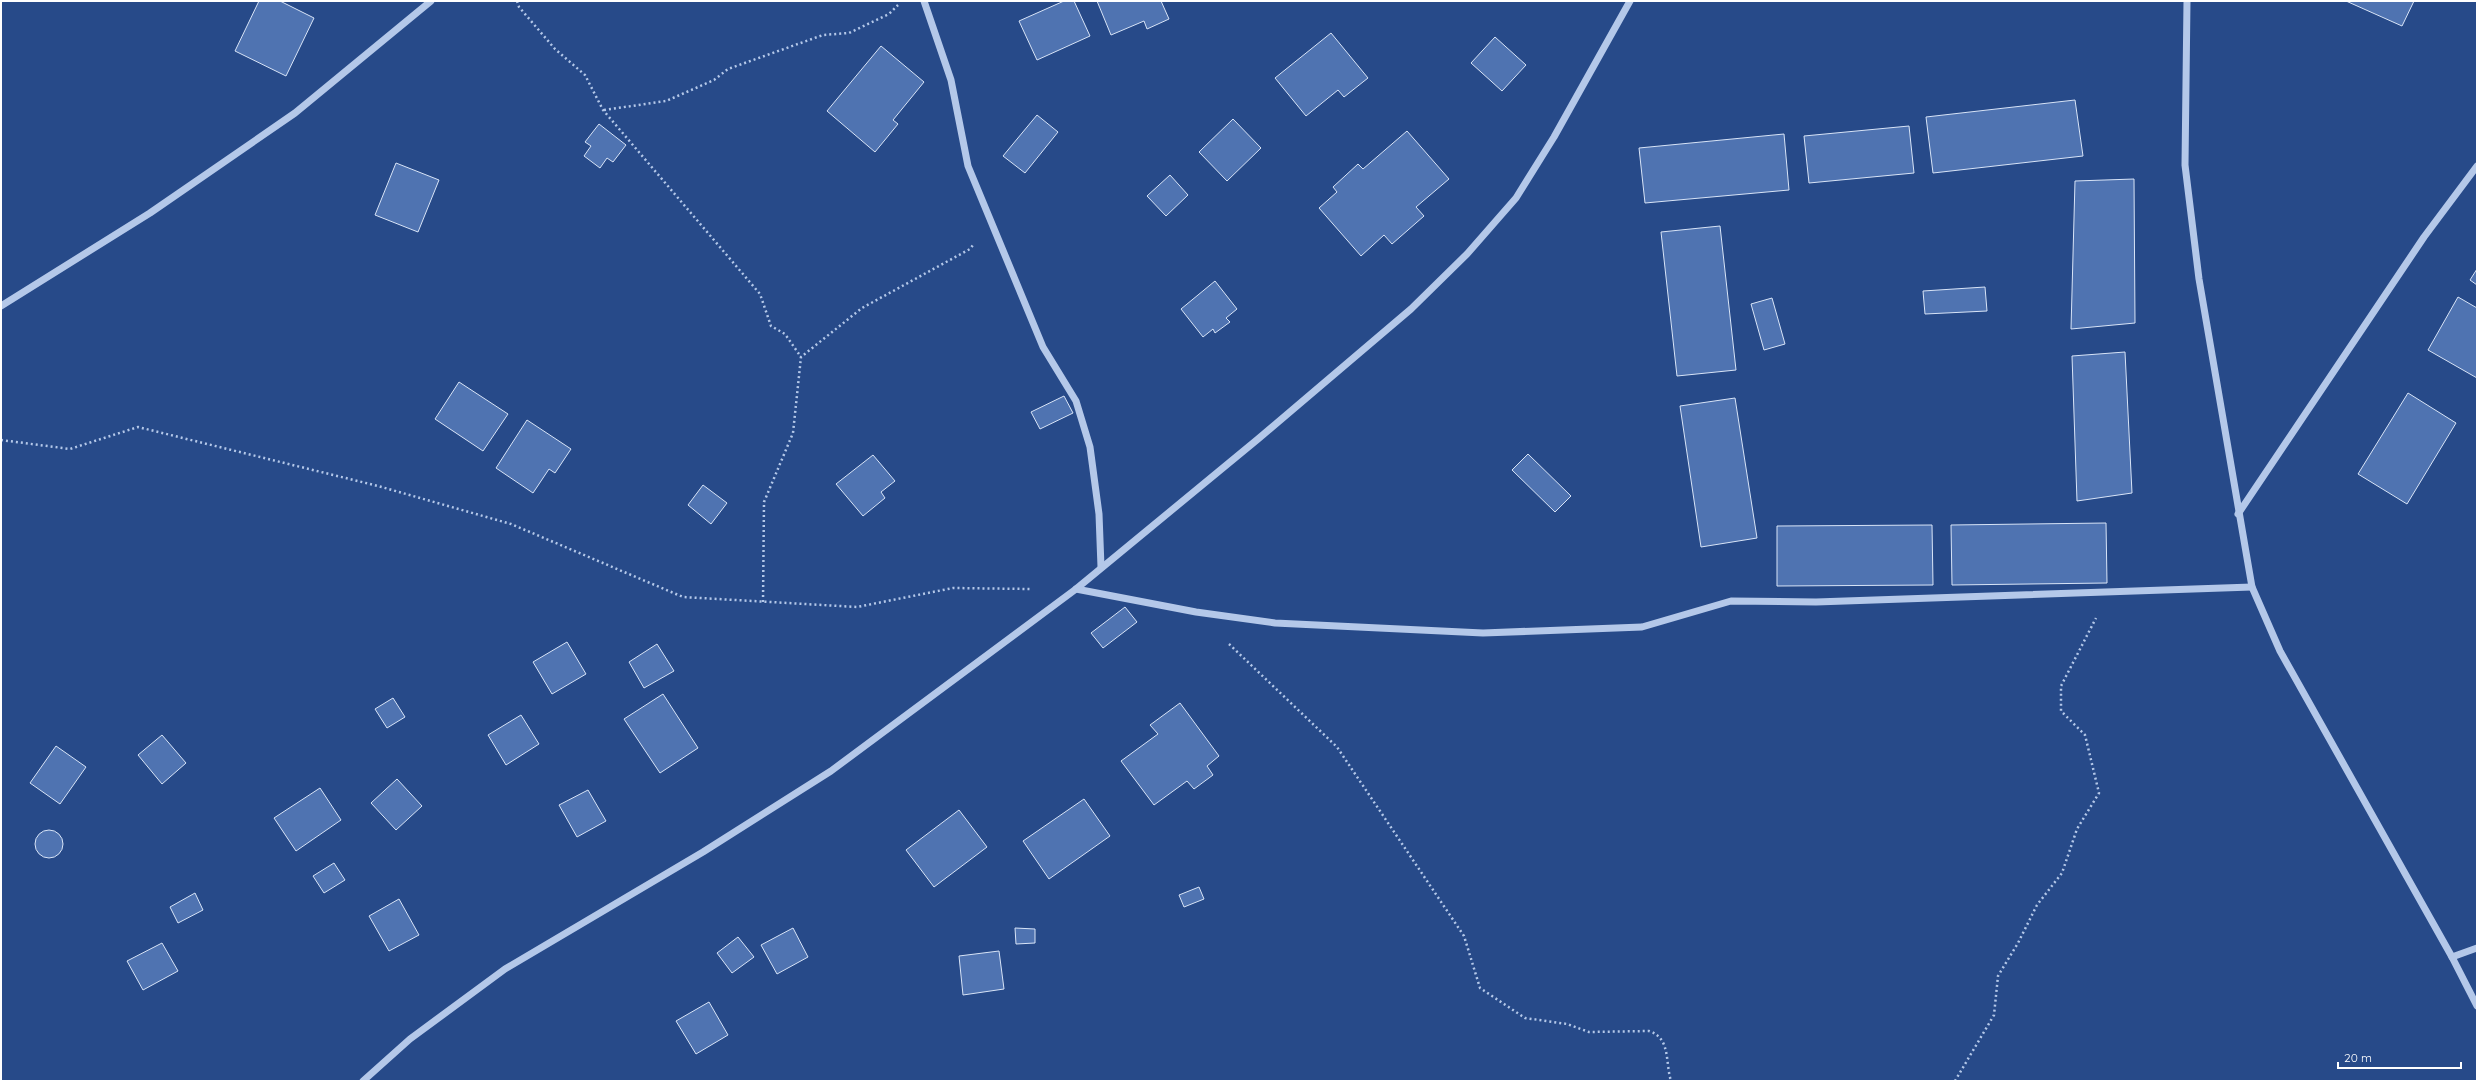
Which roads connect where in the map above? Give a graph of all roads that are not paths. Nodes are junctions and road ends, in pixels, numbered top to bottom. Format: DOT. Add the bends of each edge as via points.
graph roads {
  1 [pos="431,1"];
  2 [pos="924,1"];
  3 [pos="1630,1"];
  4 [pos="2187,1"];
  5 [pos="2477,166"];
  6 [pos="1,306"];
  7 [pos="2238,514"];
  8 [pos="1102,566"];
  9 [pos="2252,587"];
  10 [pos="1076,589"];
  11 [pos="2477,948"];
  12 [pos="2452,957"];
  13 [pos="2477,1006"];
  14 [pos="363,1081"];
  1 -- 6 [label="street" via="295,113 150,213"];
  2 -- 8 [label="street" via="951,80 968,166 1043,347 1078,407 1090,447"];
  3 -- 8 [label="street" via="1554,137 1516,198 1467,254 1411,309 1258,439"];
  4 -- 7 [label="street" via="2185,165 2200,279"];
  5 -- 7 [label="street" via="2424,237"];
  7 -- 9 [label="street"];
  8 -- 10 [label="street"];
  9 -- 10 [label="street" via="1816,602 1730,600 1642,627 1483,633 1275,623 1196,612"];
  9 -- 12 [label="street" via="2280,652"];
  10 -- 14 [label="street" via="831,771 703,852 505,969 410,1038"];
  11 -- 12 [label="street"];
  12 -- 13 [label="street"];
}
